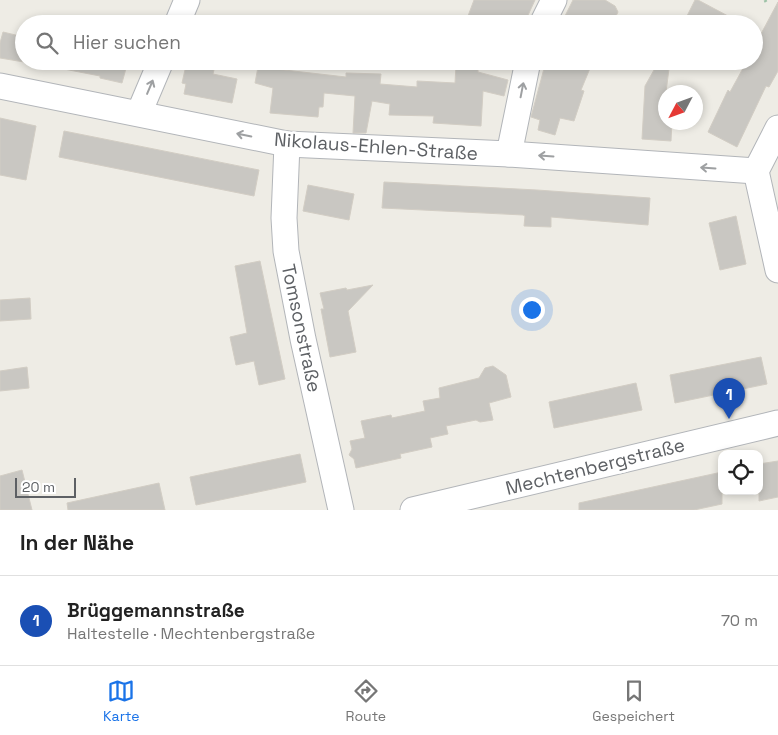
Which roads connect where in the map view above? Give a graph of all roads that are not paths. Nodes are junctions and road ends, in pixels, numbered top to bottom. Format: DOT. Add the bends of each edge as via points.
graph roads {
  1 [pos="187,0"];
  2 [pos="554,0"];
  3 [pos="181,15"];
  4 [pos="546,15"];
  5 [pos="157,70"];
  6 [pos="526,70"];
  7 [pos="0,86"];
  8 [pos="139,113"];
  9 [pos="778,128"];
  10 [pos="287,144"];
  11 [pos="509,154"];
  12 [pos="756,171"];
  13 [pos="778,270"];
  14 [pos="778,423"];
  15 [pos="341,510"];
  16 [pos="413,510"];
  1 -- 3 [label="street"];
  2 -- 4 [label="street"];
  8 -- 5 [label="street, one-way"];
  11 -- 6 [label="street, one-way"];
  7 -- 8 [label="street, Nikolaus-Ehlen-Straße"];
  10 -- 8 [label="street, Nikolaus-Ehlen-Straße, one-way"];
  9 -- 12 [label="street"];
  10 -- 11 [label="street, Nikolaus-Ehlen-Straße"];
  10 -- 15 [label="street, Tomsonstraße" via="286,251"];
  12 -- 11 [label="street, Nikolaus-Ehlen-Straße, one-way"];
  12 -- 13 [label="street"];
  14 -- 16 [label="street, Mechtenbergstraße"];
}
